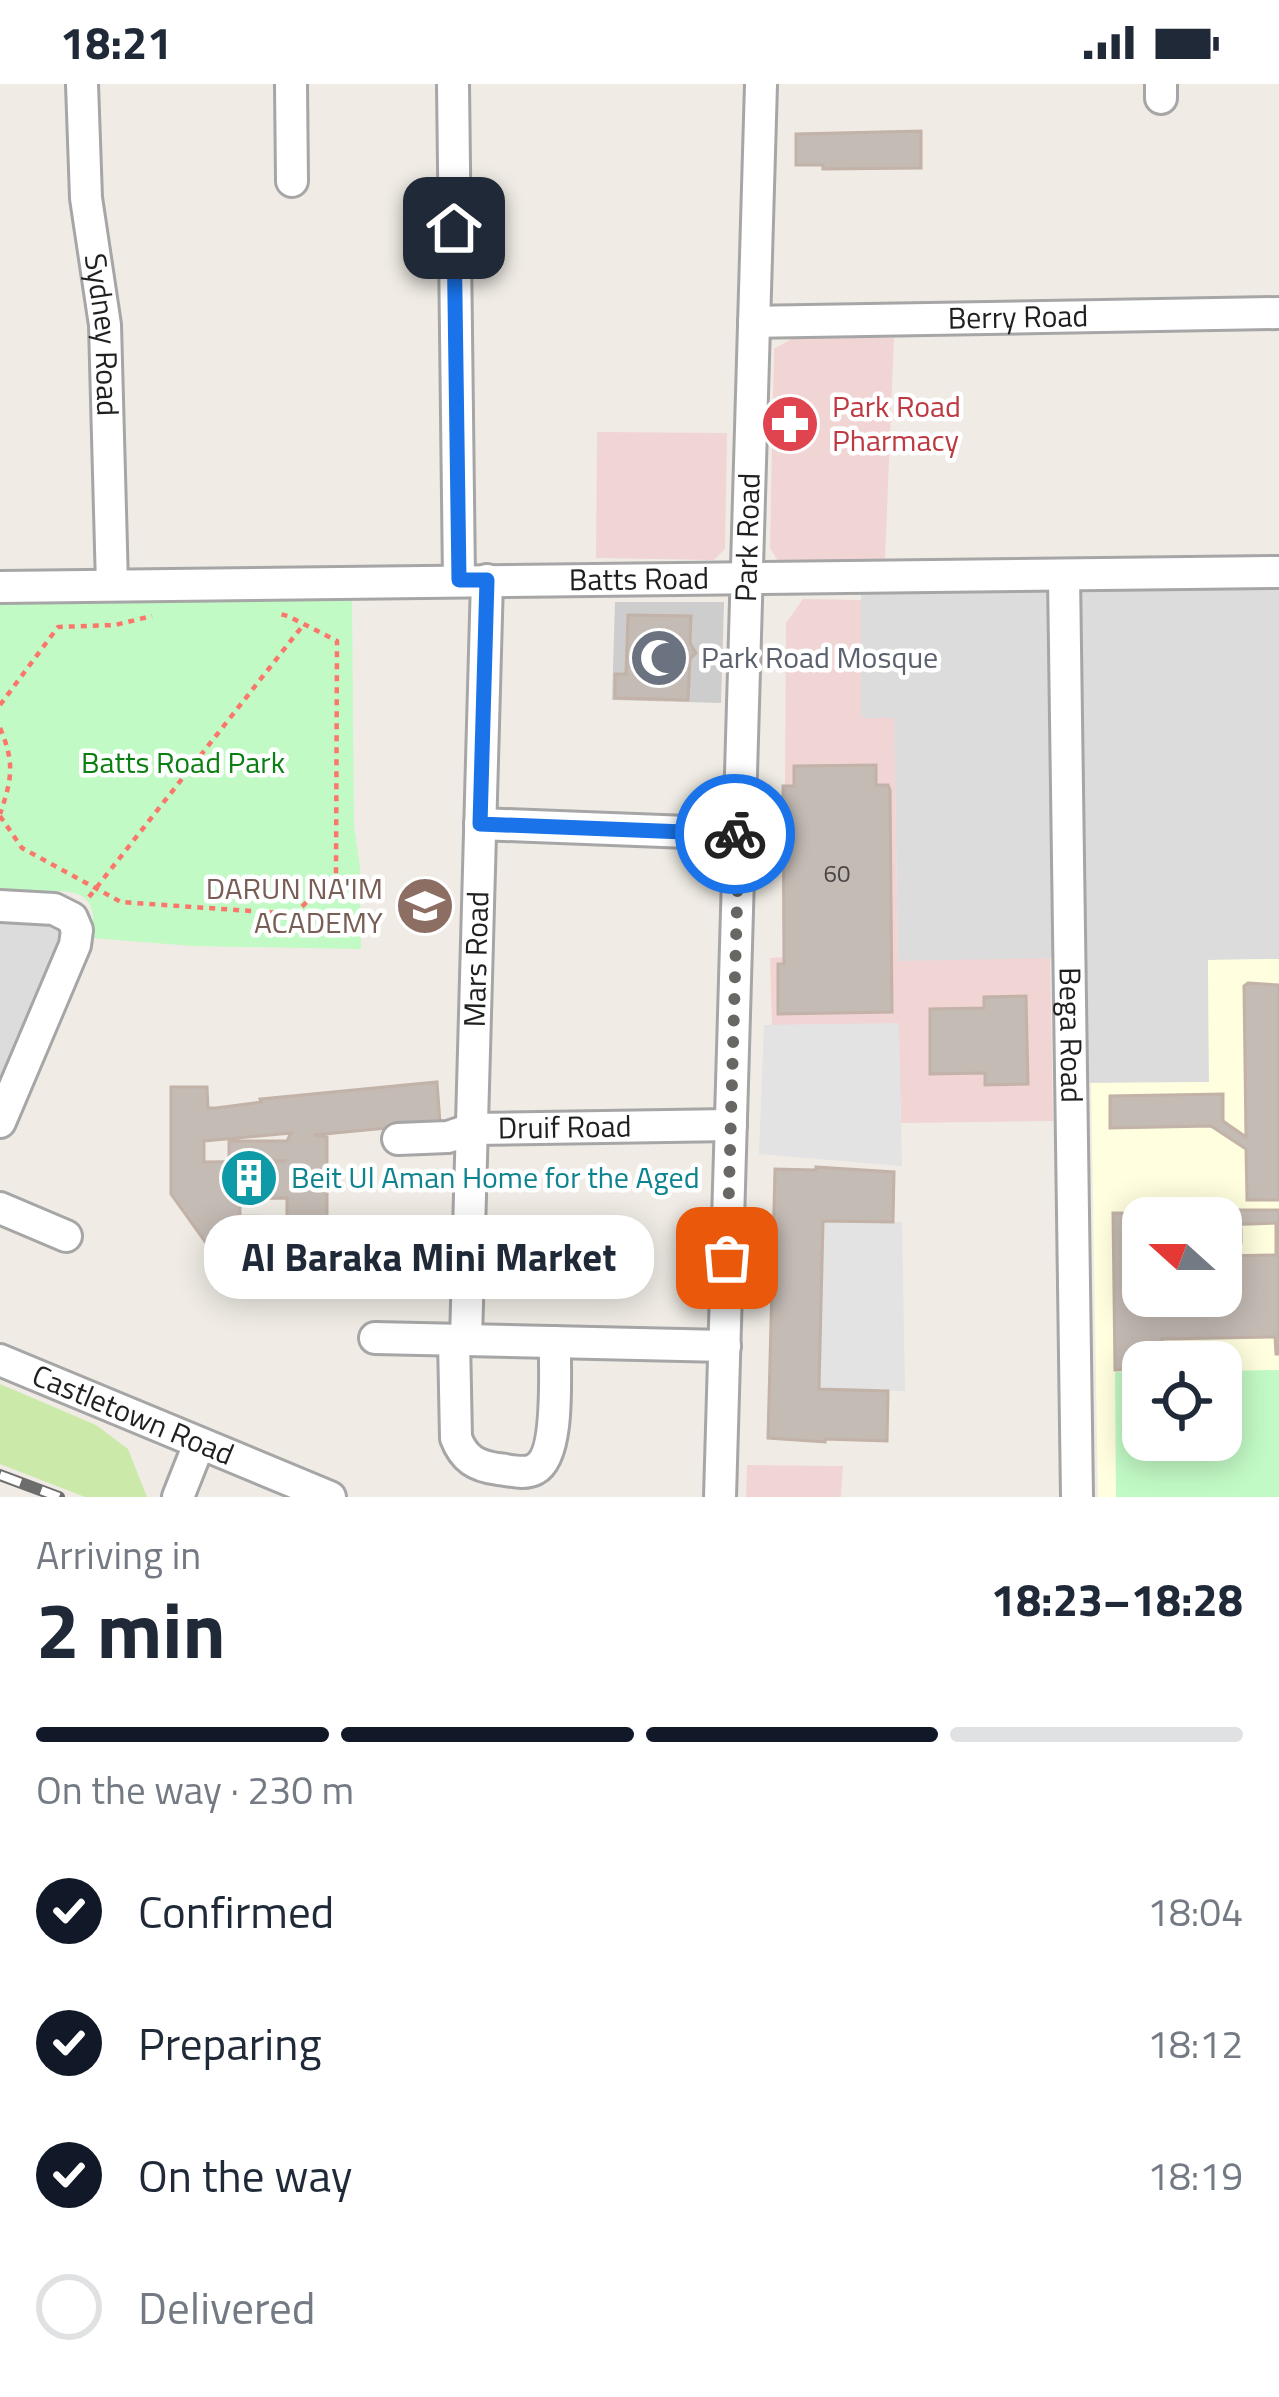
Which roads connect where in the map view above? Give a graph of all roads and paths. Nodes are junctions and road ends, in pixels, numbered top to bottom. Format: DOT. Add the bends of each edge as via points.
graph roads {
  1 [pos="82,84"];
  2 [pos="291,84"];
  3 [pos="453,84"];
  4 [pos="761,84"];
  5 [pos="292,181"];
  6 [pos="1279,313"];
  7 [pos="754,322"];
  8 [pos="1279,572"];
  9 [pos="1064,576"];
  10 [pos="473,580"];
  11 [pos="746,581"];
  12 [pos="112,585"];
  13 [pos="0,586"];
  14 [pos="271,612"];
  15 [pos="155,615"];
  16 [pos="304,624"];
  17 [pos="0,705"];
  18 [pos="0,728"];
  19 [pos="0,816"];
  20 [pos="480,824"];
  21 [pos="739,834"];
  22 [pos="95,889"];
  23 [pos="0,906"];
  24 [pos="73,918"];
  25 [pos="1,1119"];
  26 [pos="731,1125"];
  27 [pos="472,1129"];
  28 [pos="398,1139"];
  29 [pos="0,1208"];
  30 [pos="65,1236"];
  31 [pos="375,1338"];
  32 [pos="460,1340"];
  33 [pos="555,1342"];
  34 [pos="724,1346"];
  35 [pos="0,1360"];
  36 [pos="199,1444"];
  37 [pos="178,1497"];
  38 [pos="330,1497"];
  39 [pos="720,1497"];
  40 [pos="1078,1497"];
  1 -- 12 [label="street, Sydney Road" via="86,198 105,325"];
  2 -- 5 [label="street"];
  3 -- 10 [label="street, Mars Road"];
  4 -- 7 [label="street, Park Road"];
  6 -- 7 [label="street, Berry Road"];
  7 -- 11 [label="street, Park Road"];
  8 -- 9 [label="street, Batts Road"];
  9 -- 11 [label="street, Batts Road"];
  9 -- 40 [label="street, Bega Road"];
  10 -- 11 [label="street, Batts Road"];
  10 -- 12 [label="street, Batts Road"];
  10 -- 20 [label="street, Mars Road"];
  11 -- 21 [label="street, Park Road"];
  12 -- 13 [label="street, Batts Road"];
  14 -- 16 [label="path"];
  15 -- 17 [label="path" via="58,627"];
  16 -- 22 [label="path"];
  16 -- 22 [label="path" via="337,641 337,874 294,914 121,902"];
  18 -- 19 [label="path" via="11,754"];
  19 -- 22 [label="path" via="22,848"];
  20 -- 21 [label="street"];
  20 -- 27 [label="street, Mars Road"];
  21 -- 26 [label="street, Park Road"];
  22 -- 24 [label="path"];
  23 -- 24 [label="street"];
  24 -- 25 [label="street" via="75,945"];
  26 -- 27 [label="street, Druif Road"];
  26 -- 34 [label="street, Park Road"];
  27 -- 28 [label="street, Druif Road"];
  27 -- 32 [label="street, Mars Road"];
  29 -- 30 [label="street"];
  31 -- 32 [label="street"];
  32 -- 33 [label="street"];
  32 -- 33 [label="street, Mars Road" via="461,1451 487,1468 526,1472 547,1457"];
  33 -- 34 [label="street"];
  34 -- 39 [label="street, Park Road"];
  35 -- 36 [label="street, Castletown Road"];
  36 -- 37 [label="street"];
  36 -- 38 [label="street, Castletown Road"];
}
